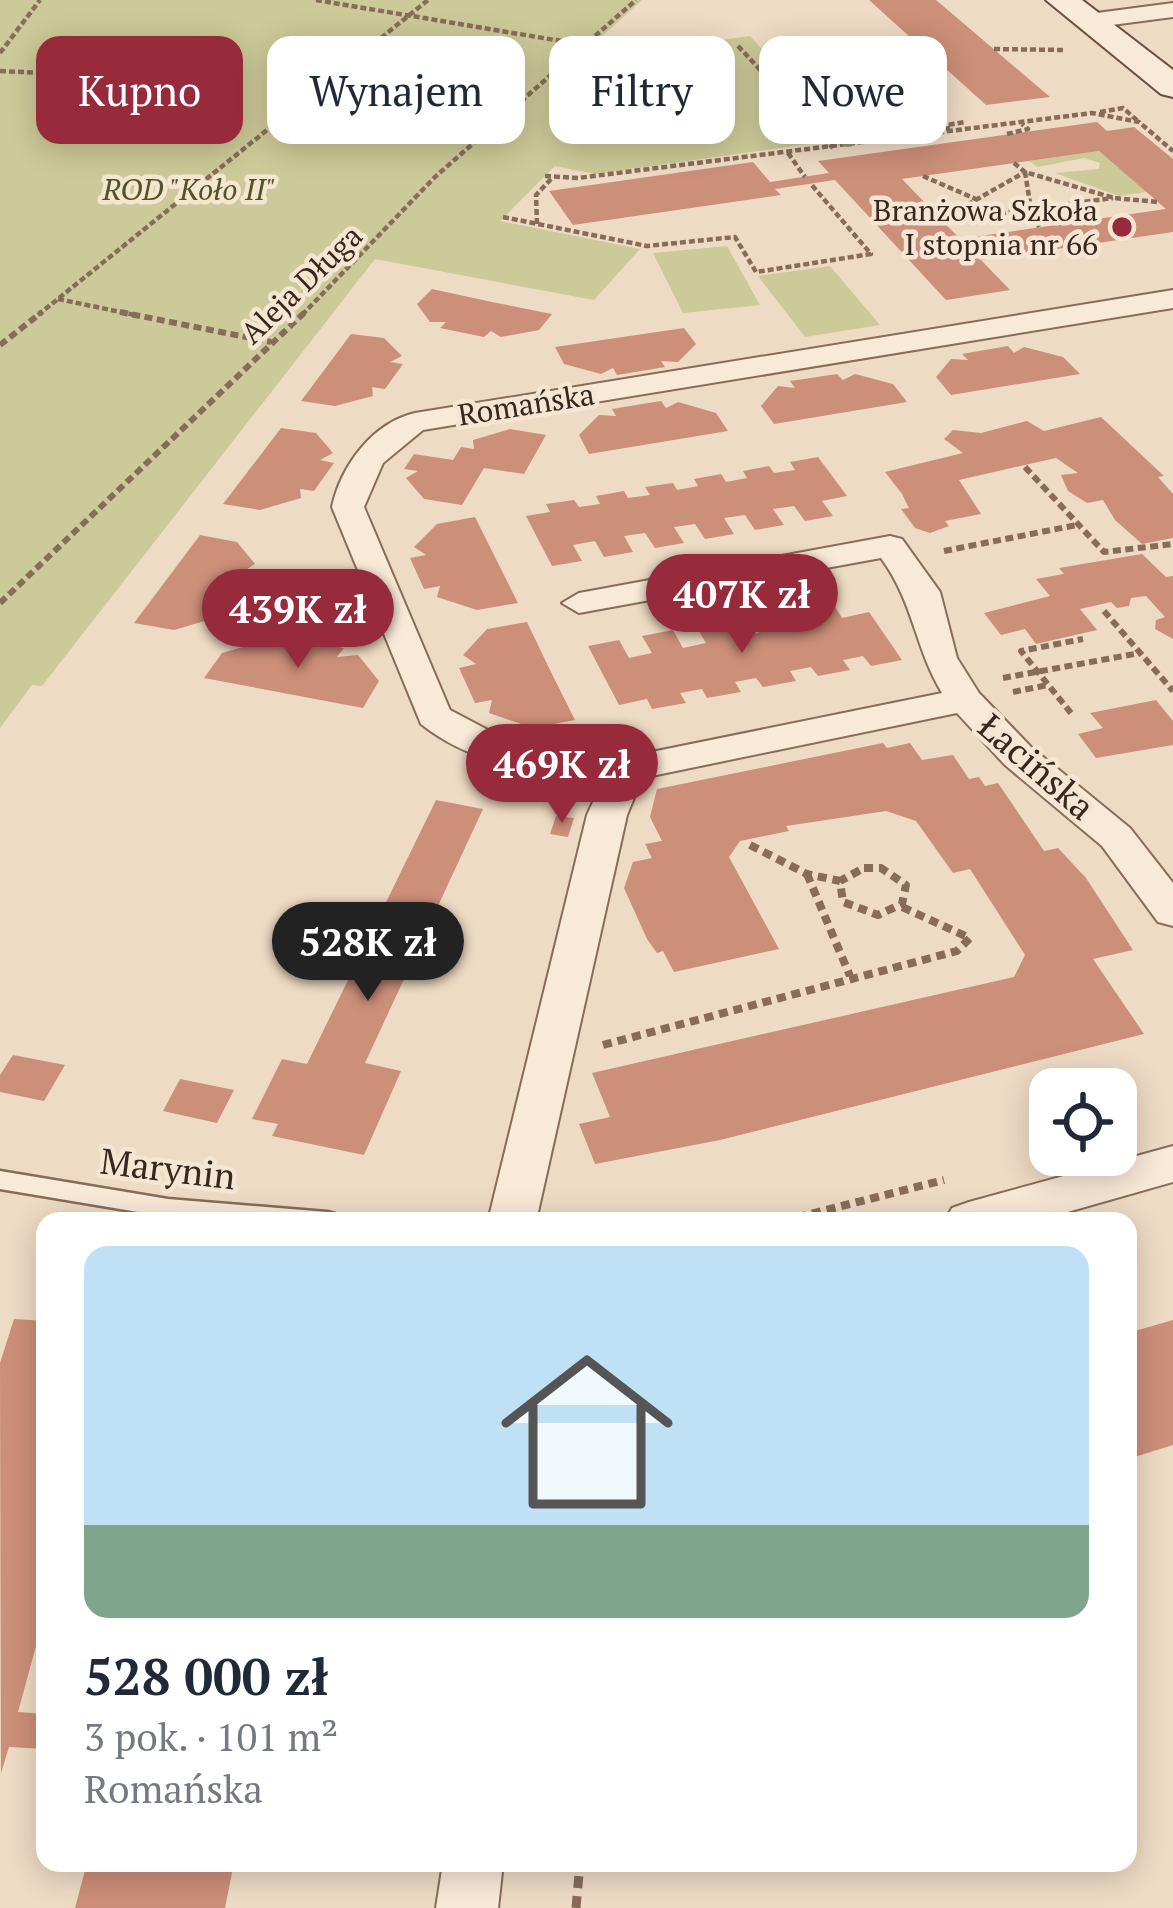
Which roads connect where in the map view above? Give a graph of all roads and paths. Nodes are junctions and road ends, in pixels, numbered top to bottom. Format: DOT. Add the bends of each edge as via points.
graph roads {
  1 [pos="40,0"];
  2 [pos="316,0"];
  3 [pos="428,0"];
  4 [pos="636,0"];
  5 [pos="1075,10"];
  6 [pos="1173,10"];
  7 [pos="408,16"];
  8 [pos="597,36"];
  9 [pos="549,39"];
  10 [pos="738,46"];
  11 [pos="994,49"];
  12 [pos="1068,50"];
  13 [pos="0,53"];
  14 [pos="0,70"];
  15 [pos="36,72"];
  16 [pos="549,78"];
  17 [pos="1173,87"];
  18 [pos="965,122"];
  19 [pos="1021,123"];
  20 [pos="950,133"];
  21 [pos="1007,134"];
  22 [pos="818,144"];
  23 [pos="834,149"];
  24 [pos="824,150"];
  25 [pos="1173,151"];
  26 [pos="788,153"];
  27 [pos="1014,163"];
  28 [pos="1024,172"];
  29 [pos="923,176"];
  30 [pos="1113,198"];
  31 [pos="980,201"];
  32 [pos="1158,202"];
  33 [pos="1033,209"];
  34 [pos="962,214"];
  35 [pos="503,217"];
  36 [pos="939,218"];
  37 [pos="537,224"];
  38 [pos="1039,227"];
  39 [pos="57,298"];
  40 [pos="1173,299"];
  41 [pos="271,342"];
  42 [pos="0,345"];
  43 [pos="1024,467"];
  44 [pos="1078,525"];
  45 [pos="1173,544"];
  46 [pos="894,553"];
  47 [pos="0,603"];
  48 [pos="579,603"];
  49 [pos="1104,611"];
  50 [pos="1083,639"];
  51 [pos="1140,653"];
  52 [pos="1037,671"];
  53 [pos="1048,685"];
  54 [pos="1173,691"];
  55 [pos="984,692"];
  56 [pos="1071,713"];
  57 [pos="627,769"];
  58 [pos="750,845"];
  59 [pos="807,874"];
  60 [pos="840,881"];
  61 [pos="902,907"];
  62 [pos="1173,912"];
  63 [pos="850,976"];
  64 [pos="548,1054"];
  65 [pos="1173,1165"];
  66 [pos="0,1180"];
  67 [pos="965,1198"];
  68 [pos="216,1212"];
  69 [pos="514,1212"];
  70 [pos="854,1212"];
  71 [pos="471,1872"];
  72 [pos="579,1872"];
  73 [pos="467,1908"];
  74 [pos="576,1908"];
  1 -- 13 [label="path"];
  2 -- 7 [label="path"];
  3 -- 7 [label="path"];
  4 -- 8 [label="path, Aleja Długa"];
  5 -- 6 [label="street"];
  5 -- 17 [label="street"];
  7 -- 9 [label="path"];
  7 -- 39 [label="path"];
  10 -- 23 [label="path"];
  11 -- 12 [label="path"];
  14 -- 15 [label="path"];
  16 -- 41 [label="path, Aleja Długa" via="435,177"];
  18 -- 20 [label="path" via="946,125"];
  19 -- 20 [label="path"];
  19 -- 21 [label="path" via="1028,128"];
  19 -- 25 [label="path" via="1092,113 1139,122"];
  20 -- 23 [label="path"];
  22 -- 24 [label="path"];
  23 -- 24 [label="path"];
  24 -- 26 [label="path"];
  26 -- 37 [label="path" via="549,176 536,195"];
  26 -- 37 [label="path" via="872,254 756,272 735,237 646,246"];
  27 -- 28 [label="path"];
  28 -- 30 [label="path"];
  28 -- 31 [label="path"];
  28 -- 33 [label="path"];
  29 -- 31 [label="path"];
  30 -- 32 [label="path"];
  30 -- 33 [label="path"];
  31 -- 34 [label="path"];
  33 -- 34 [label="path"];
  33 -- 38 [label="path"];
  34 -- 36 [label="path"];
  35 -- 37 [label="path"];
  39 -- 41 [label="path"];
  39 -- 42 [label="path"];
  40 -- 57 [label="street, Romańska" via="395,430 348,507 434,716 486,748"];
  41 -- 47 [label="path, Aleja Długa"];
  43 -- 44 [label="path"];
  44 -- 45 [label="path" via="1104,553"];
  44 -- 46 [label="path"];
  46 -- 48 [label="street"];
  46 -- 55 [label="street, Łacińska" via="922,592 939,658"];
  49 -- 51 [label="path"];
  50 -- 52 [label="path" via="1021,651"];
  51 -- 52 [label="path"];
  51 -- 54 [label="path"];
  52 -- 53 [label="path"];
  52 -- 55 [label="path"];
  53 -- 55 [label="path"];
  53 -- 56 [label="path"];
  55 -- 57 [label="street"];
  55 -- 62 [label="street, Łacińska" via="1018,756 1099,819"];
  57 -- 64 [label="street" via="607,815"];
  58 -- 59 [label="path"];
  59 -- 60 [label="path"];
  59 -- 63 [label="path"];
  60 -- 61 [label="path" via="843,902 854,910 880,916"];
  60 -- 61 [label="path" via="881,868 906,885"];
  61 -- 63 [label="path" via="970,938 957,951"];
  63 -- 64 [label="path" via="612,1044"];
  64 -- 69 [label="street"];
  65 -- 67 [label="street"];
  66 -- 68 [label="lane, Marynin"];
  67 -- 70 [label="path"];
  71 -- 73 [label="street"];
  72 -- 74 [label="path"];
}
